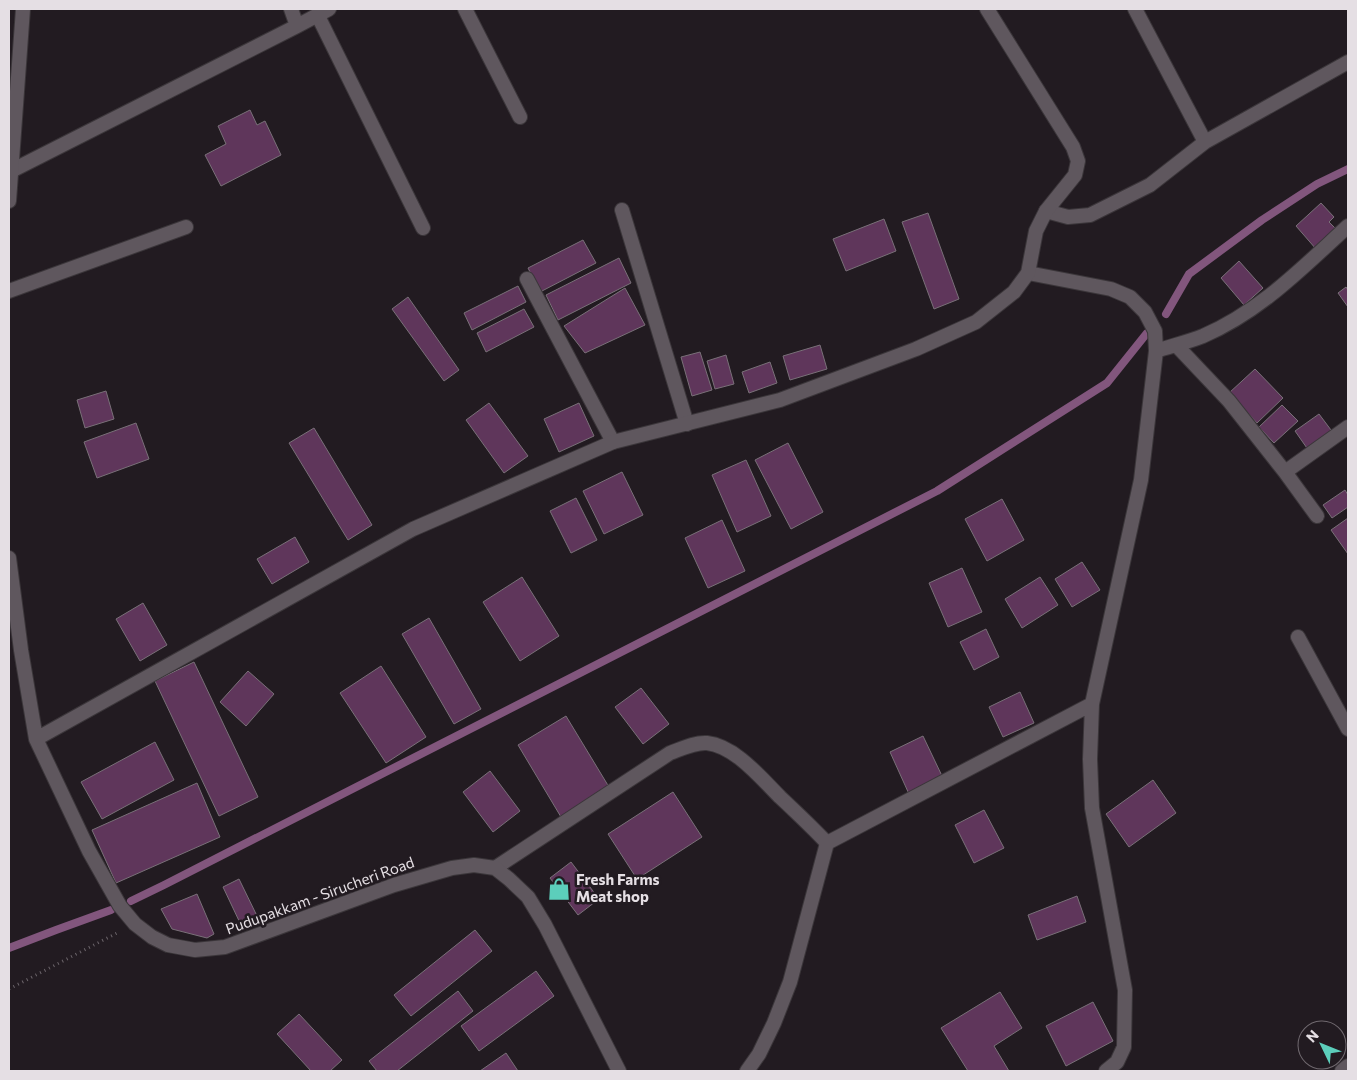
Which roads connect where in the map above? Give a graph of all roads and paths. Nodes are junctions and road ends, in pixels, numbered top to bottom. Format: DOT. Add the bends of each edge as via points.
graph roads {
  1 [pos="24,9"];
  2 [pos="291,9"];
  3 [pos="465,9"];
  4 [pos="987,9"];
  5 [pos="1136,9"];
  6 [pos="323,12"];
  7 [pos="297,26"];
  8 [pos="1348,62"];
  9 [pos="520,116"];
  10 [pos="1205,142"];
  11 [pos="11,171"];
  12 [pos="9,201"];
  13 [pos="622,210"];
  14 [pos="1046,211"];
  15 [pos="1348,226"];
  16 [pos="186,228"];
  17 [pos="423,228"];
  18 [pos="1028,273"];
  19 [pos="527,280"];
  20 [pos="9,290"];
  21 [pos="1176,345"];
  22 [pos="1156,351"];
  23 [pos="686,424"];
  24 [pos="1348,427"];
  25 [pos="613,442"];
  26 [pos="1285,472"];
  27 [pos="1317,516"];
  28 [pos="9,558"];
  29 [pos="1298,637"];
  30 [pos="1092,704"];
  31 [pos="1348,729"];
  32 [pos="36,739"];
  33 [pos="828,843"];
  34 [pos="495,868"];
  35 [pos="135,924"];
  36 [pos="9,990"];
  37 [pos="1348,1066"];
  38 [pos="1122,1067"];
  39 [pos="619,1071"];
  40 [pos="746,1071"];
  41 [pos="1106,1071"];
  42 [pos="1342,1071"];
  1 -- 11 [label="street"];
  2 -- 7 [label="street"];
  3 -- 9 [label="street"];
  4 -- 14 [label="street" via="1073,147 1078,161 1075,175"];
  5 -- 10 [label="street"];
  6 -- 7 [label="street"];
  6 -- 17 [label="street"];
  7 -- 11 [label="street"];
  8 -- 10 [label="street"];
  10 -- 14 [label="street" via="1150,185 1090,215 1068,217"];
  11 -- 12 [label="street"];
  13 -- 23 [label="street"];
  14 -- 18 [label="street" via="1036,231"];
  15 -- 21 [label="street" via="1274,294 1228,323"];
  16 -- 20 [label="street"];
  18 -- 22 [label="street" via="1111,289 1130,298 1145,312 1154,331"];
  18 -- 23 [label="street" via="1014,292 976,322 916,349 780,400"];
  19 -- 25 [label="street"];
  21 -- 22 [label="street"];
  21 -- 26 [label="street" via="1229,401"];
  22 -- 30 [label="street" via="1141,480"];
  23 -- 25 [label="street"];
  24 -- 26 [label="street"];
  25 -- 32 [label="street" via="413,529"];
  26 -- 27 [label="street"];
  28 -- 32 [label="street, Pudupakkam - Sirucheri Road"];
  29 -- 31 [label="street"];
  30 -- 33 [label="street"];
  30 -- 38 [label="street" via="1092,808 1125,990"];
  32 -- 35 [label="street, Pudupakkam - Sirucheri Road" via="89,851 120,906"];
  33 -- 34 [label="street" via="751,768 732,753 705,742 670,752"];
  33 -- 40 [label="street" via="790,982 759,1054"];
  34 -- 35 [label="street, Pudupakkam - Sirucheri Road" via="474,865 444,870 225,947 195,950 168,946"];
  34 -- 39 [label="street" via="528,897"];
  35 -- 36 [label="path"];
  37 -- 42 [label="street"];
  38 -- 41 [label="street"];
}
